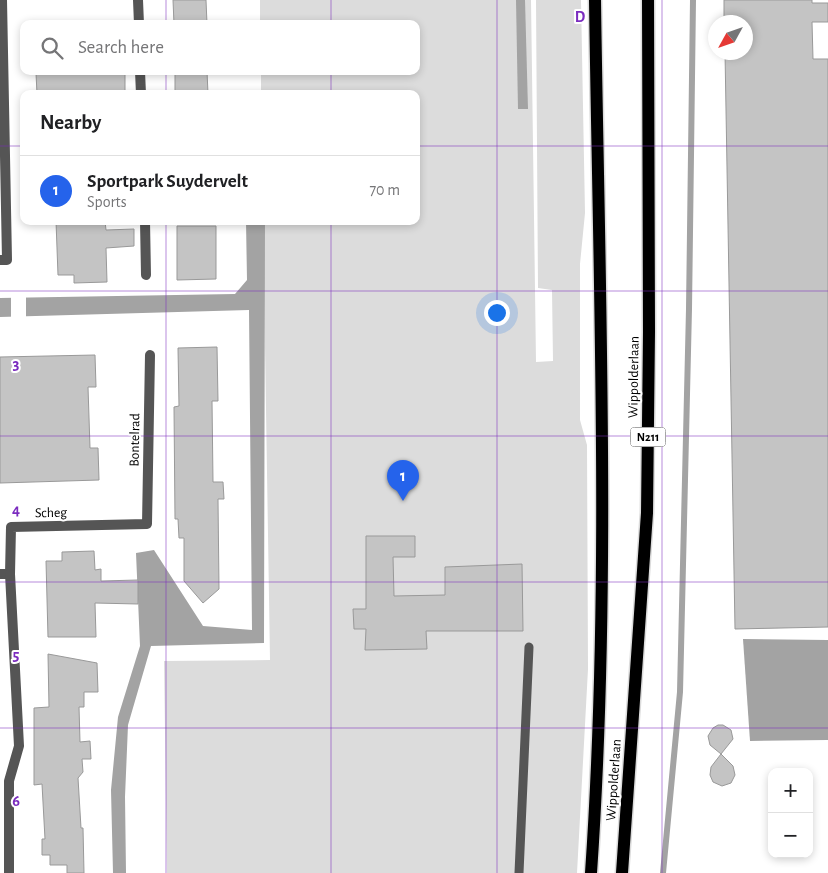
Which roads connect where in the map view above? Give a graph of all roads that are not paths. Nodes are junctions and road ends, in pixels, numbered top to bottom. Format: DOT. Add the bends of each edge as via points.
graph roads {
  1 [pos="2,0"];
  2 [pos="138,0"];
  3 [pos="595,0"];
  4 [pos="648,0"];
  5 [pos="139,20"];
  6 [pos="140,75"];
  7 [pos="141,90"];
  8 [pos="144,225"];
  9 [pos="4,260"];
  10 [pos="146,275"];
  11 [pos="150,356"];
  12 [pos="147,524"];
  13 [pos="5,574"];
  14 [pos="529,648"];
  15 [pos="9,873"];
  16 [pos="519,873"];
  17 [pos="591,873"];
  18 [pos="622,873"];
  1 -- 9 [label="street"];
  2 -- 5 [label="street"];
  3 -- 17 [label="main road, Wippolderlaan" via="604,517"];
  4 -- 18 [label="main road, Wippolderlaan / N211" via="650,332 647,513"];
  6 -- 7 [label="street"];
  8 -- 10 [label="street"];
  11 -- 12 [label="street, Bontelrad"];
  12 -- 13 [label="street, Scheg" via="11,527"];
  13 -- 15 [label="street" via="18,746 9,781"];
  14 -- 16 [label="lane"];
}
